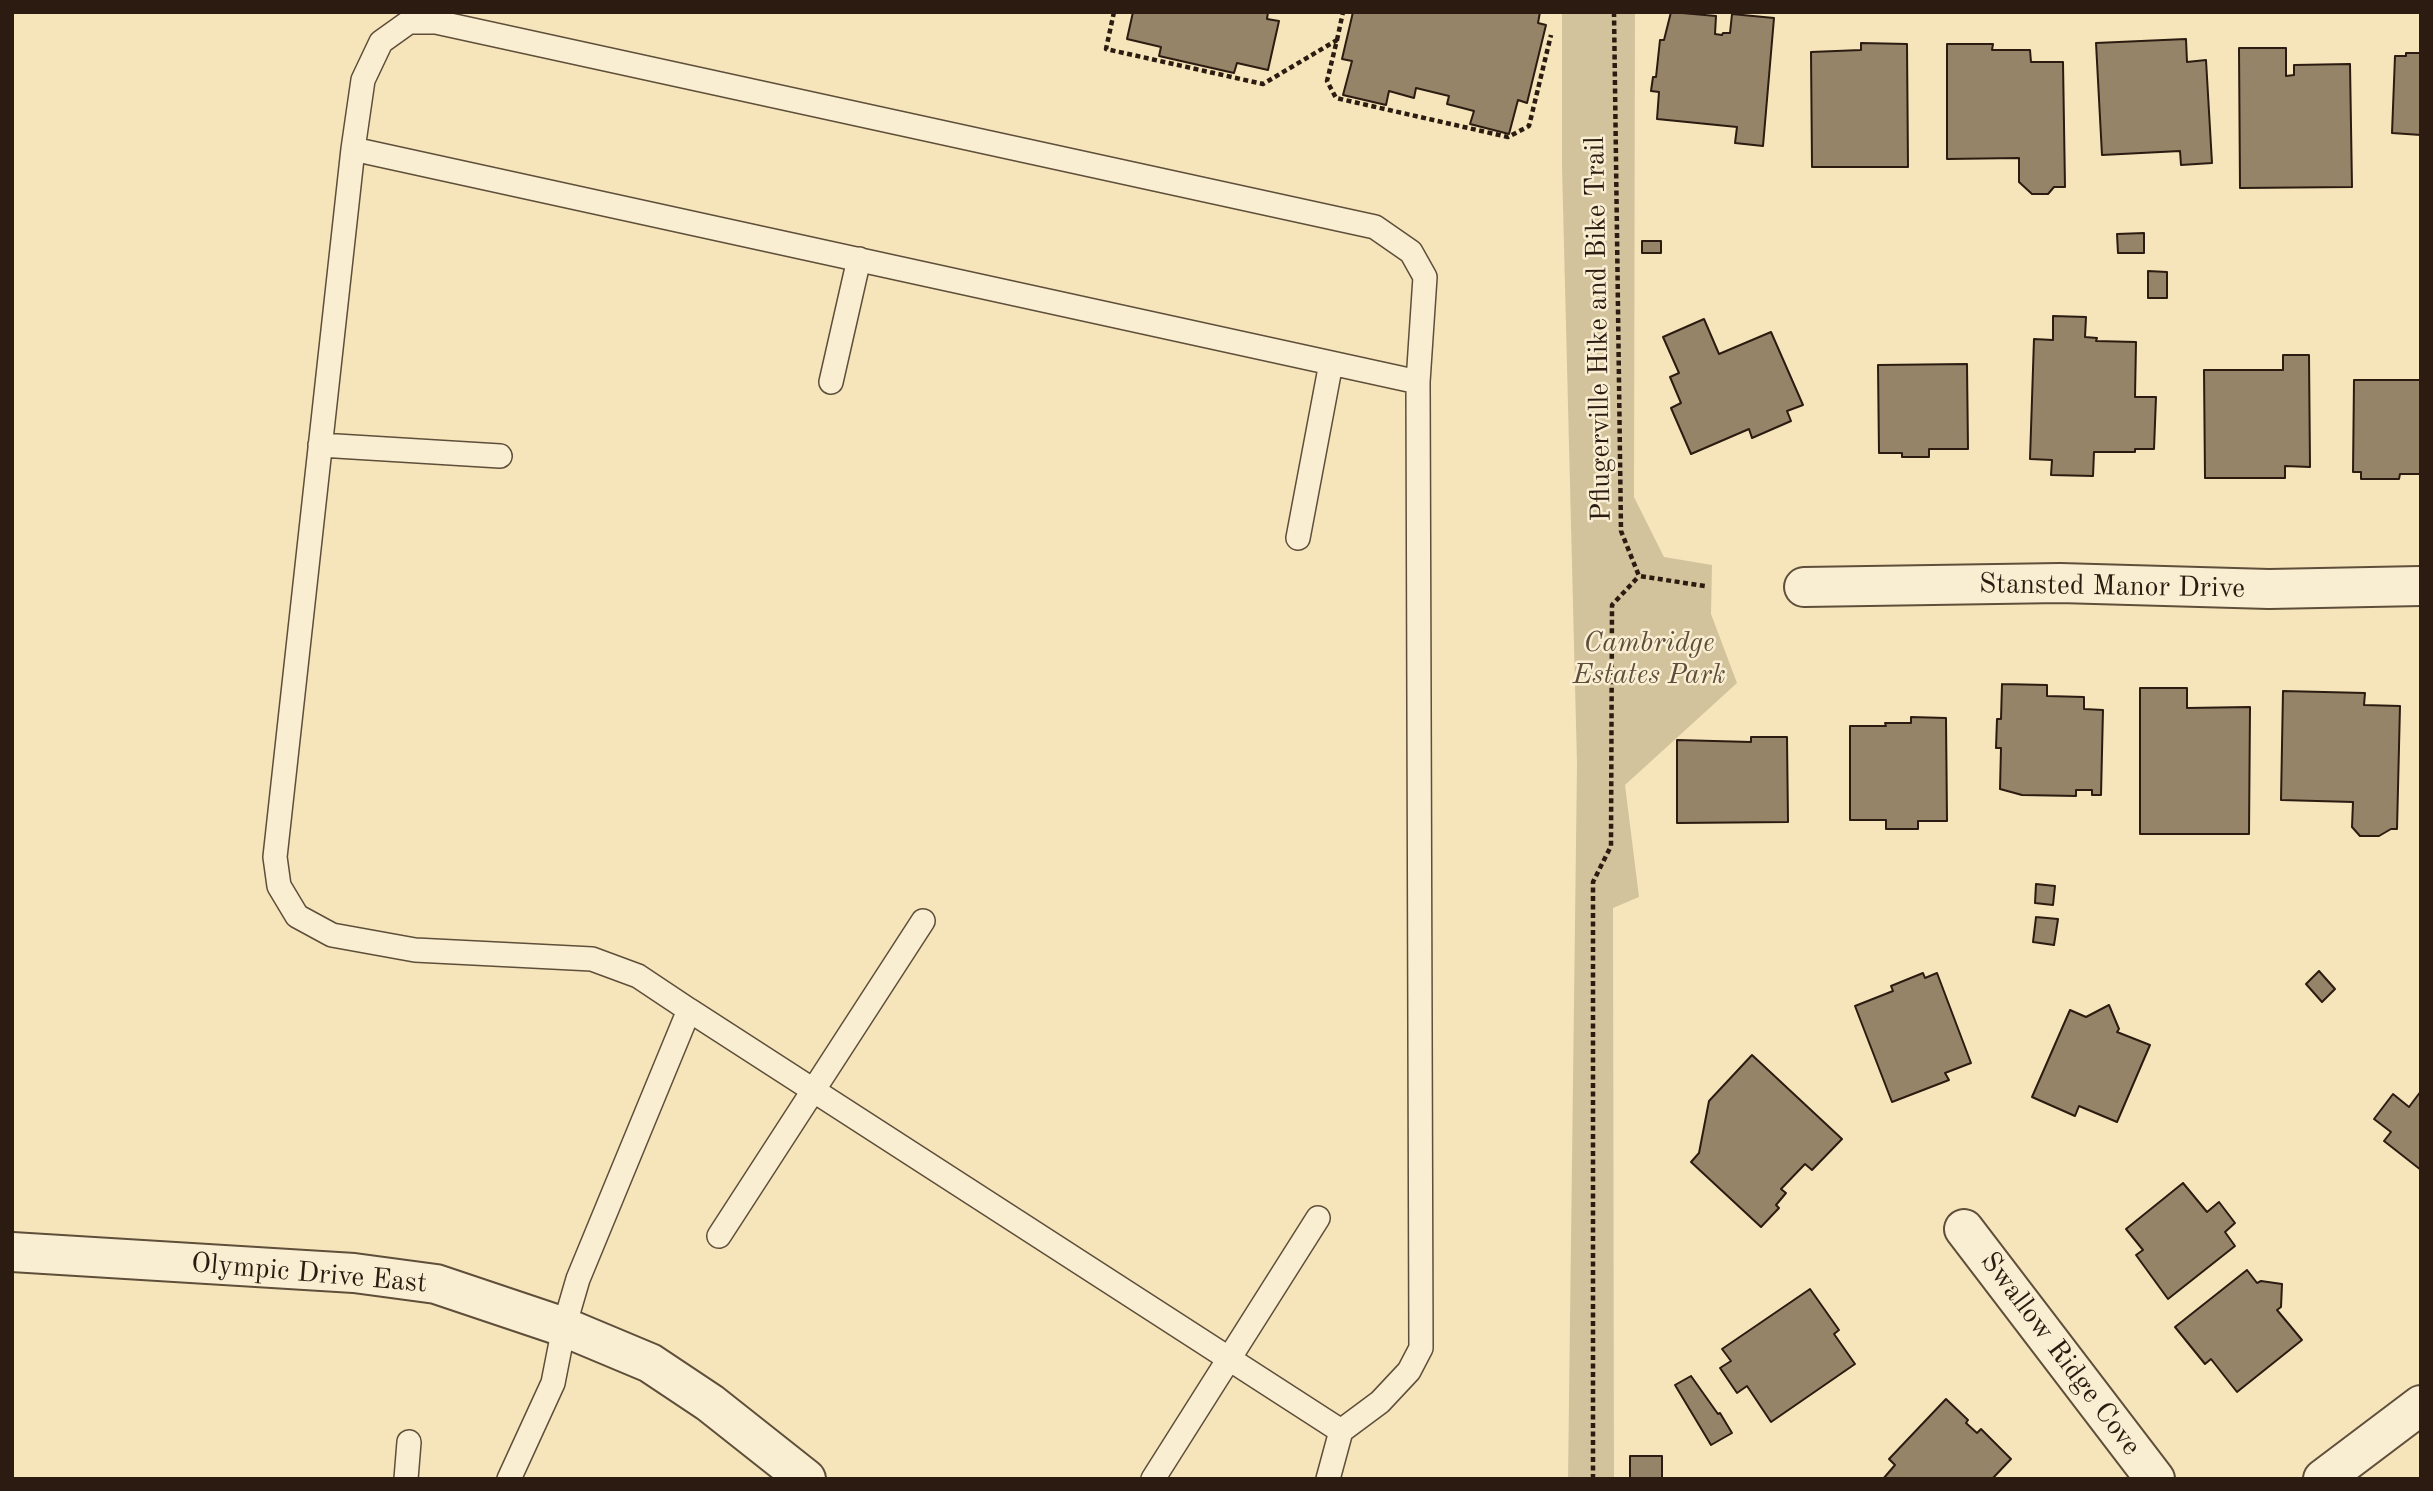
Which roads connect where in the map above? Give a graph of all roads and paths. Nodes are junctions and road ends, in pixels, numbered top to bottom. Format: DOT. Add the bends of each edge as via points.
graph roads {
  1 [pos="1114,12"];
  2 [pos="1343,12"];
  3 [pos="1614,12"];
  4 [pos="1551,35"];
  5 [pos="1337,40"];
  6 [pos="353,149"];
  7 [pos="859,259"];
  8 [pos="1331,363"];
  9 [pos="831,382"];
  10 [pos="1418,382"];
  11 [pos="320,444"];
  12 [pos="500,456"];
  13 [pos="1298,538"];
  14 [pos="1639,576"];
  15 [pos="1705,586"];
  16 [pos="2421,586"];
  17 [pos="1804,587"];
  18 [pos="923,921"];
  19 [pos="689,1010"];
  20 [pos="813,1088"];
  21 [pos="1318,1218"];
  22 [pos="1964,1228"];
  23 [pos="719,1236"];
  24 [pos="12,1252"];
  25 [pos="564,1326"];
  26 [pos="1228,1357"];
  27 [pos="2421,1405"];
  28 [pos="1341,1431"];
  29 [pos="409,1442"];
  30 [pos="406,1479"];
  31 [pos="509,1479"];
  32 [pos="806,1479"];
  33 [pos="1153,1479"];
  34 [pos="1328,1479"];
  35 [pos="1593,1479"];
  36 [pos="2155,1479"];
  37 [pos="2323,1479"];
  1 -- 5 [label="path" via="1106,49 1263,84"];
  2 -- 5 [label="path"];
  3 -- 14 [label="path, Pflugerville Hike and Bike Trail" via="1621,531"];
  4 -- 5 [label="path" via="1529,125 1508,137 1336,98 1327,81"];
  6 -- 7 [label="lane"];
  6 -- 10 [label="lane" via="363,80 381,42 408,22 436,22 1362,224 1375,227 1411,252 1425,276"];
  6 -- 11 [label="lane"];
  7 -- 8 [label="lane"];
  7 -- 9 [label="lane"];
  8 -- 10 [label="lane"];
  8 -- 13 [label="lane"];
  10 -- 28 [label="lane" via="1421,1348 1409,1371 1380,1402"];
  11 -- 12 [label="lane"];
  11 -- 19 [label="lane" via="275,858 279,886 297,916 332,935 415,950 592,960 638,976"];
  14 -- 15 [label="path"];
  14 -- 35 [label="path" via="1612,606 1612,846 1593,882"];
  16 -- 17 [label="street, Stansted Manor Drive" via="2269,589 2060,583"];
  18 -- 20 [label="lane"];
  19 -- 20 [label="lane"];
  19 -- 25 [label="lane"];
  20 -- 23 [label="lane"];
  20 -- 26 [label="lane"];
  21 -- 26 [label="lane"];
  22 -- 36 [label="street, Swallow Ridge Cove"];
  24 -- 25 [label="street, Olympic Drive East" via="354,1273 436,1284"];
  25 -- 31 [label="lane" via="553,1383"];
  25 -- 32 [label="street, Olympic Drive East" via="650,1363 710,1403"];
  26 -- 28 [label="lane"];
  26 -- 33 [label="lane"];
  27 -- 37 [label="street"];
  28 -- 34 [label="lane"];
  29 -- 30 [label="lane"];
}
